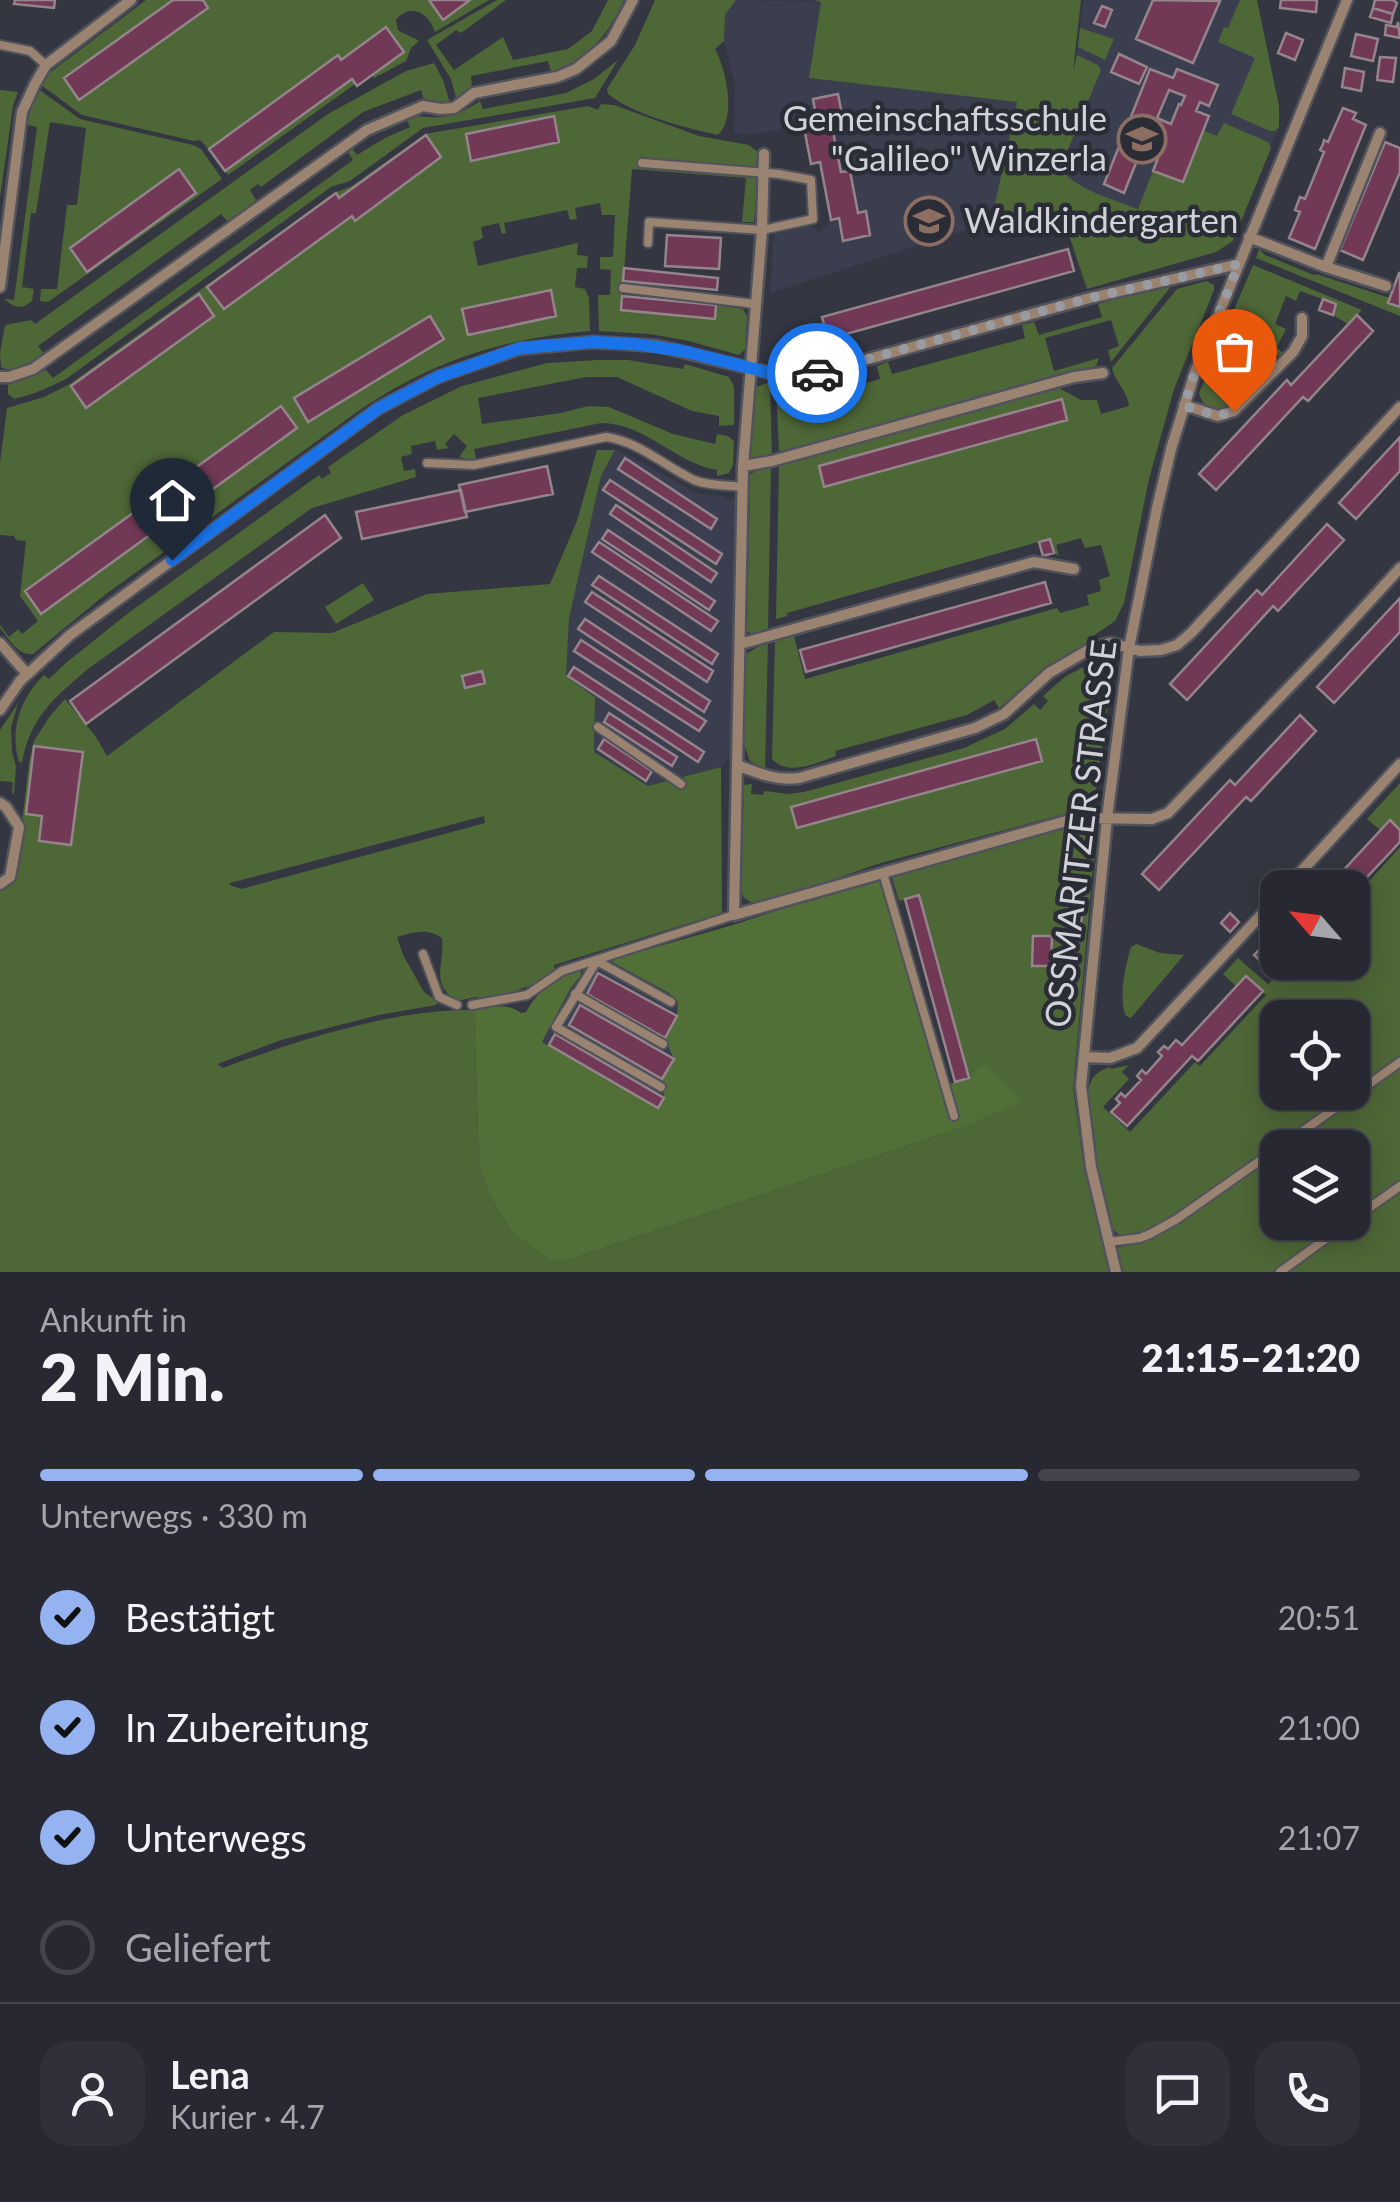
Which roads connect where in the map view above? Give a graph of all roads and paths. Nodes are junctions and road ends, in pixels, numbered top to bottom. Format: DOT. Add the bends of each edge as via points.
graph roads {
  1 [pos="131,0"];
  2 [pos="633,0"];
  3 [pos="1348,0"];
  4 [pos="0,45"];
  5 [pos="46,65"];
  6 [pos="1380,133"];
  7 [pos="764,154"];
  8 [pos="642,163"];
  9 [pos="763,173"];
  10 [pos="762,230"];
  11 [pos="1250,237"];
  12 [pos="648,243"];
  13 [pos="1239,264"];
  14 [pos="1326,267"];
  15 [pos="0,281"];
  16 [pos="1386,286"];
  17 [pos="622,288"];
  18 [pos="756,304"];
  19 [pos="1302,318"];
  20 [pos="749,370"];
  21 [pos="1103,373"];
  22 [pos="0,378"];
  23 [pos="1184,406"];
  24 [pos="1400,407"];
  25 [pos="427,463"];
  26 [pos="743,466"];
  27 [pos="742,487"];
  28 [pos="1400,568"];
  29 [pos="1074,569"];
  30 [pos="0,643"];
  31 [pos="740,644"];
  32 [pos="1129,648"];
  33 [pos="27,674"];
  34 [pos="0,710"];
  35 [pos="598,728"];
  36 [pos="1400,764"];
  37 [pos="736,765"];
  38 [pos="682,784"];
  39 [pos="0,804"];
  40 [pos="1107,818"];
  41 [pos="1303,870"];
  42 [pos="883,872"];
  43 [pos="0,884"];
  44 [pos="734,915"];
  45 [pos="1260,916"];
  46 [pos="422,954"];
  47 [pos="597,960"];
  48 [pos="575,994"];
  49 [pos="672,1002"];
  50 [pos="472,1004"];
  51 [pos="457,1005"];
  52 [pos="663,1044"];
  53 [pos="1084,1058"];
  54 [pos="1400,1062"];
  55 [pos="661,1087"];
  56 [pos="954,1116"];
  57 [pos="1304,1130"];
  58 [pos="1260,1161"];
  59 [pos="1400,1186"];
  60 [pos="1370,1207"];
  61 [pos="1325,1240"];
  62 [pos="1108,1242"];
  63 [pos="1116,1272"];
  64 [pos="1280,1272"];
  1 -- 5 [label="street"];
  2 -- 22 [label="street" via="612,42 576,70 474,93 454,108 423,106 367,130 32,369"];
  3 -- 11 [label="street, OSSMARITZER STRASSE"];
  4 -- 5 [label="lane" via="30,51"];
  5 -- 15 [label="street" via="22,112"];
  6 -- 14 [label="street"];
  7 -- 9 [label="street"];
  8 -- 9 [label="lane"];
  9 -- 10 [label="street"];
  9 -- 10 [label="lane" via="811,180 813,219"];
  10 -- 12 [label="lane" via="650,222"];
  10 -- 18 [label="street"];
  11 -- 13 [label="street, OSSMARITZER STRASSE"];
  11 -- 14 [label="street"];
  13 -- 20 [label="street" via="814,374"];
  13 -- 23 [label="street, OSSMARITZER STRASSE"];
  14 -- 16 [label="street"];
  17 -- 18 [label="lane"];
  18 -- 20 [label="street"];
  19 -- 23 [label="street" via="1293,352 1234,411 1218,416"];
  20 -- 26 [label="street"];
  20 -- 33 [label="street" via="658,346 593,342 520,348 438,377 364,419 70,635"];
  21 -- 26 [label="street"];
  23 -- 32 [label="street, OSSMARITZER STRASSE"];
  24 -- 32 [label="street" via="1183,641 1161,650"];
  25 -- 27 [label="lane" via="474,464 606,437 642,448 698,482"];
  26 -- 27 [label="street"];
  27 -- 31 [label="street"];
  28 -- 40 [label="street" via="1168,813"];
  29 -- 31 [label="street" via="1034,562"];
  30 -- 33 [label="street"];
  31 -- 37 [label="street"];
  32 -- 37 [label="street" via="1096,646 975,728 800,778 767,777"];
  32 -- 40 [label="street, OSSMARITZER STRASSE"];
  33 -- 34 [label="street"];
  35 -- 38 [label="lane"];
  36 -- 41 [label="street"];
  37 -- 44 [label="street"];
  39 -- 43 [label="street" via="18,827 10,877"];
  40 -- 42 [label="street" via="1077,818"];
  40 -- 53 [label="street, OSSMARITZER STRASSE"];
  42 -- 44 [label="street"];
  42 -- 56 [label="lane"];
  44 -- 47 [label="lane"];
  45 -- 53 [label="street" via="1137,1048"];
  46 -- 51 [label="lane" via="439,997"];
  47 -- 48 [label="lane"];
  47 -- 49 [label="lane"];
  47 -- 50 [label="lane" via="562,971 528,995"];
  48 -- 52 [label="lane"];
  48 -- 55 [label="lane" via="556,1027"];
  53 -- 62 [label="street, OSSMARITZER STRASSE" via="1091,1166"];
  54 -- 57 [label="lane"];
  58 -- 62 [label="lane" via="1150,1234"];
  59 -- 60 [label="lane"];
  61 -- 64 [label="lane"];
  62 -- 63 [label="street, OSSMARITZER STRASSE"];
}
